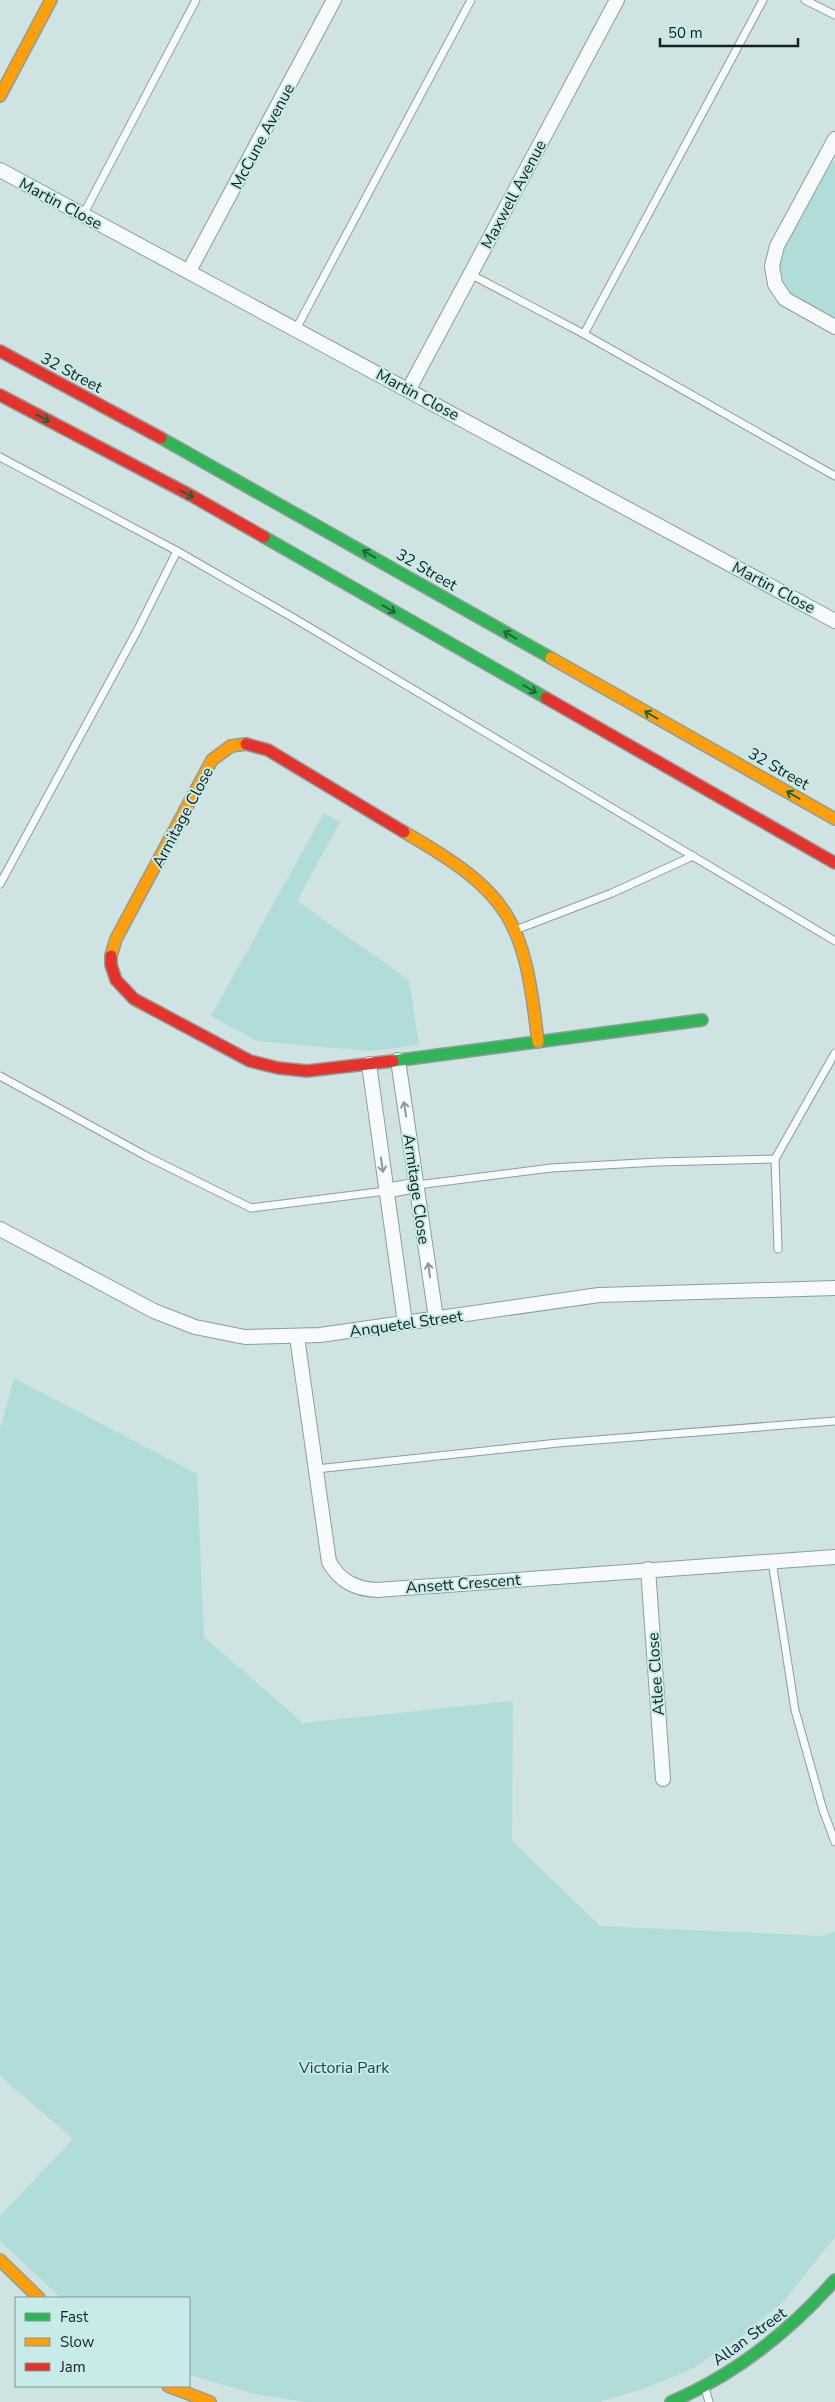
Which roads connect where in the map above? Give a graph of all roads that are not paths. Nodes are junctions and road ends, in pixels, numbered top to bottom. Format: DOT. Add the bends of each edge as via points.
graph roads {
  1 [pos="51,0"];
  2 [pos="196,0"];
  3 [pos="334,0"];
  4 [pos="470,0"];
  5 [pos="617,0"];
  6 [pos="763,0"];
  7 [pos="805,0"];
  8 [pos="835,15"];
  9 [pos="0,96"];
  10 [pos="835,139"];
  11 [pos="830,161"];
  12 [pos="0,170"];
  13 [pos="83,214"];
  14 [pos="189,271"];
  15 [pos="470,274"];
  16 [pos="835,327"];
  17 [pos="296,329"];
  18 [pos="584,334"];
  19 [pos="0,351"];
  20 [pos="409,389"];
  21 [pos="0,395"];
  22 [pos="0,457"];
  23 [pos="835,476"];
  24 [pos="177,551"];
  25 [pos="835,620"];
  26 [pos="835,819"];
  27 [pos="693,856"];
  28 [pos="835,863"];
  29 [pos="0,884"];
  30 [pos="516,929"];
  31 [pos="835,941"];
  32 [pos="702,1020"];
  33 [pos="538,1042"];
  34 [pos="835,1053"];
  35 [pos="398,1060"];
  36 [pos="369,1064"];
  37 [pos="0,1076"];
  38 [pos="776,1159"];
  39 [pos="417,1185"];
  40 [pos="386,1191"];
  41 [pos="0,1229"];
  42 [pos="778,1249"];
  43 [pos="835,1288"];
  44 [pos="436,1318"];
  45 [pos="405,1323"];
  46 [pos="297,1336"];
  47 [pos="835,1421"];
  48 [pos="316,1469"];
  49 [pos="835,1557"];
  50 [pos="772,1561"];
  51 [pos="648,1569"];
  52 [pos="663,1779"];
  53 [pos="835,1842"];
  54 [pos="0,2260"];
  55 [pos="835,2280"];
  56 [pos="38,2297"];
  57 [pos="171,2387"];
  58 [pos="705,2387"];
  59 [pos="210,2402"];
  60 [pos="671,2402"];
  61 [pos="709,2402"];
  1 -- 9 [label="main road"];
  2 -- 13 [label="lane"];
  3 -- 14 [label="street, McCune Avenue"];
  4 -- 17 [label="lane"];
  5 -- 15 [label="street, Maxwell Avenue"];
  6 -- 18 [label="lane"];
  7 -- 8 [label="lane"];
  10 -- 11 [label="street"];
  11 -- 16 [label="street" via="777,246 772,266 775,284 785,299"];
  12 -- 13 [label="street, Martin Close"];
  13 -- 14 [label="street, Martin Close"];
  14 -- 17 [label="street, Martin Close"];
  15 -- 18 [label="lane"];
  15 -- 20 [label="street, Maxwell Avenue"];
  17 -- 20 [label="street, Martin Close"];
  18 -- 23 [label="lane"];
  26 -- 19 [label="main road, 32 Street, one-way" via="215,467"];
  20 -- 25 [label="street, Martin Close"];
  21 -- 28 [label="main road, one-way" via="192,496"];
  22 -- 24 [label="lane"];
  24 -- 27 [label="lane"];
  24 -- 29 [label="lane"];
  27 -- 30 [label="lane" via="612,893"];
  27 -- 31 [label="lane"];
  30 -- 33 [label="main road, Armitage Close" via="528,968"];
  30 -- 36 [label="main road, Armitage Close" via="502,906 475,877 268,750 241,743 219,752 116,939 110,963 116,983 134,999 233,1053 264,1066 308,1071"];
  32 -- 33 [label="main road, Armitage Close"];
  33 -- 35 [label="main road, Armitage Close"];
  34 -- 38 [label="lane"];
  35 -- 36 [label="main road, Armitage Close"];
  39 -- 35 [label="street, Armitage Close, one-way"];
  36 -- 40 [label="street, Armitage Close, one-way"];
  37 -- 40 [label="lane" via="146,1156 250,1208"];
  38 -- 39 [label="lane" via="551,1168"];
  38 -- 42 [label="lane"];
  39 -- 40 [label="street"];
  44 -- 39 [label="street, Armitage Close, one-way"];
  40 -- 45 [label="street, Armitage Close"];
  41 -- 46 [label="street, Anquetel Street" via="175,1320 244,1337"];
  43 -- 44 [label="street, Anquetel Street" via="599,1295"];
  44 -- 45 [label="street, Anquetel Street"];
  45 -- 46 [label="street, Anquetel Street"];
  46 -- 48 [label="street, Ansett Crescent"];
  47 -- 48 [label="lane" via="558,1443"];
  48 -- 51 [label="street, Ansett Crescent" via="329,1562 340,1578 357,1587 377,1590"];
  49 -- 50 [label="street, Ansett Crescent"];
  50 -- 51 [label="street, Ansett Crescent"];
  50 -- 53 [label="lane" via="795,1710"];
  51 -- 52 [label="street, Atlee Close"];
  54 -- 56 [label="main road"];
  55 -- 58 [label="main road, Allan Street" via="786,2332"];
  57 -- 59 [label="main road"];
  58 -- 60 [label="main road, Allan Street"];
  58 -- 61 [label="lane"];
}
